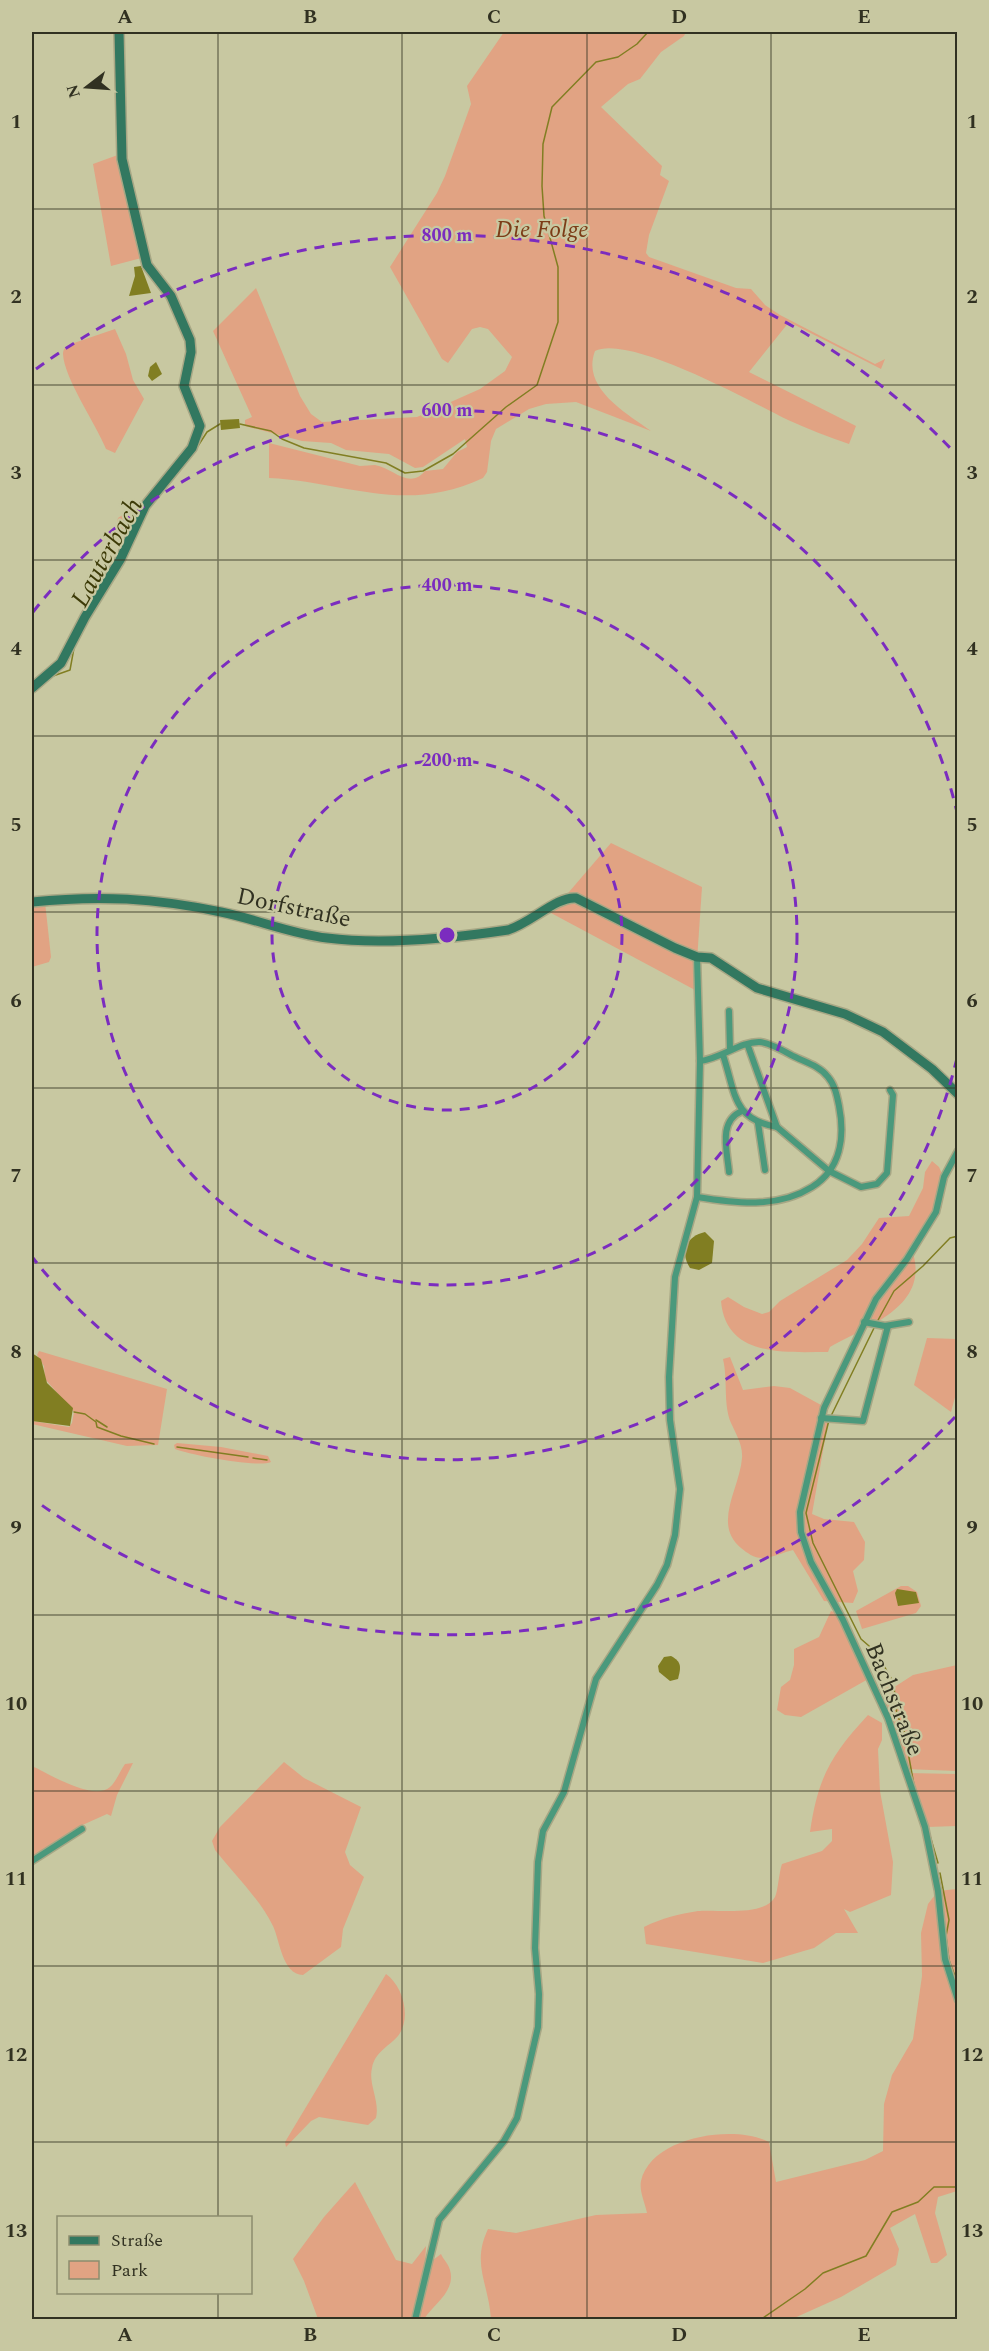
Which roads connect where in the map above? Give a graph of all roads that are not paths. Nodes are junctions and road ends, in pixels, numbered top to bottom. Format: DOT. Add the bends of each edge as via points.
graph roads {
  1 [pos="119,32"];
  2 [pos="32,688"];
  3 [pos="32,902"];
  4 [pos="697,957"];
  5 [pos="729,1011"];
  6 [pos="748,1046"];
  7 [pos="730,1049"];
  8 [pos="723,1055"];
  9 [pos="700,1061"];
  10 [pos="890,1090"];
  11 [pos="957,1094"];
  12 [pos="742,1110"];
  13 [pos="758,1123"];
  14 [pos="777,1127"];
  15 [pos="957,1151"];
  16 [pos="765,1170"];
  17 [pos="829,1171"];
  18 [pos="729,1172"];
  19 [pos="696,1197"];
  20 [pos="864,1322"];
  21 [pos="909,1322"];
  22 [pos="888,1326"];
  23 [pos="823,1418"];
  24 [pos="82,1829"];
  25 [pos="32,1861"];
  26 [pos="957,2000"];
  27 [pos="415,2319"];
  1 -- 2 [label="street" via="122,159 147,265 171,296 190,340 184,386 197,413 199,434 145,506 113,574 61,663"];
  3 -- 4 [label="street, Dorfstraße" via="98,896 151,899 326,938 365,941 508,930 529,922 560,900 576,898"];
  4 -- 9 [label="street"];
  4 -- 11 [label="street" via="711,958 757,988 845,1014 883,1032 932,1069"];
  5 -- 7 [label="street"];
  6 -- 7 [label="street"];
  6 -- 14 [label="street"];
  6 -- 17 [label="street" via="759,1042 775,1048 818,1068 828,1077 837,1095 842,1137"];
  7 -- 8 [label="street"];
  8 -- 9 [label="street"];
  8 -- 12 [label="street"];
  9 -- 19 [label="street"];
  10 -- 17 [label="street" via="893,1106 886,1176 878,1184 861,1187"];
  12 -- 13 [label="street"];
  12 -- 18 [label="street" via="730,1117 726,1126"];
  13 -- 14 [label="street"];
  13 -- 16 [label="street"];
  14 -- 17 [label="street"];
  15 -- 20 [label="street, Bachstraße" via="944,1177 936,1212"];
  17 -- 19 [label="street" via="811,1188 772,1201 738,1203"];
  19 -- 27 [label="street" via="674,1286 668,1384 680,1501 672,1550 657,1585 596,1679 564,1792 543,1831 535,1947 540,2012 517,2118 504,2141 439,2220"];
  20 -- 22 [label="street"];
  20 -- 23 [label="street, Bachstraße"];
  21 -- 22 [label="street"];
  22 -- 23 [label="street" via="863,1421"];
  23 -- 26 [label="street, Bachstraße" via="800,1512 801,1532 888,1718 925,1827 938,1891 945,1959"];
  24 -- 25 [label="street"];
}
